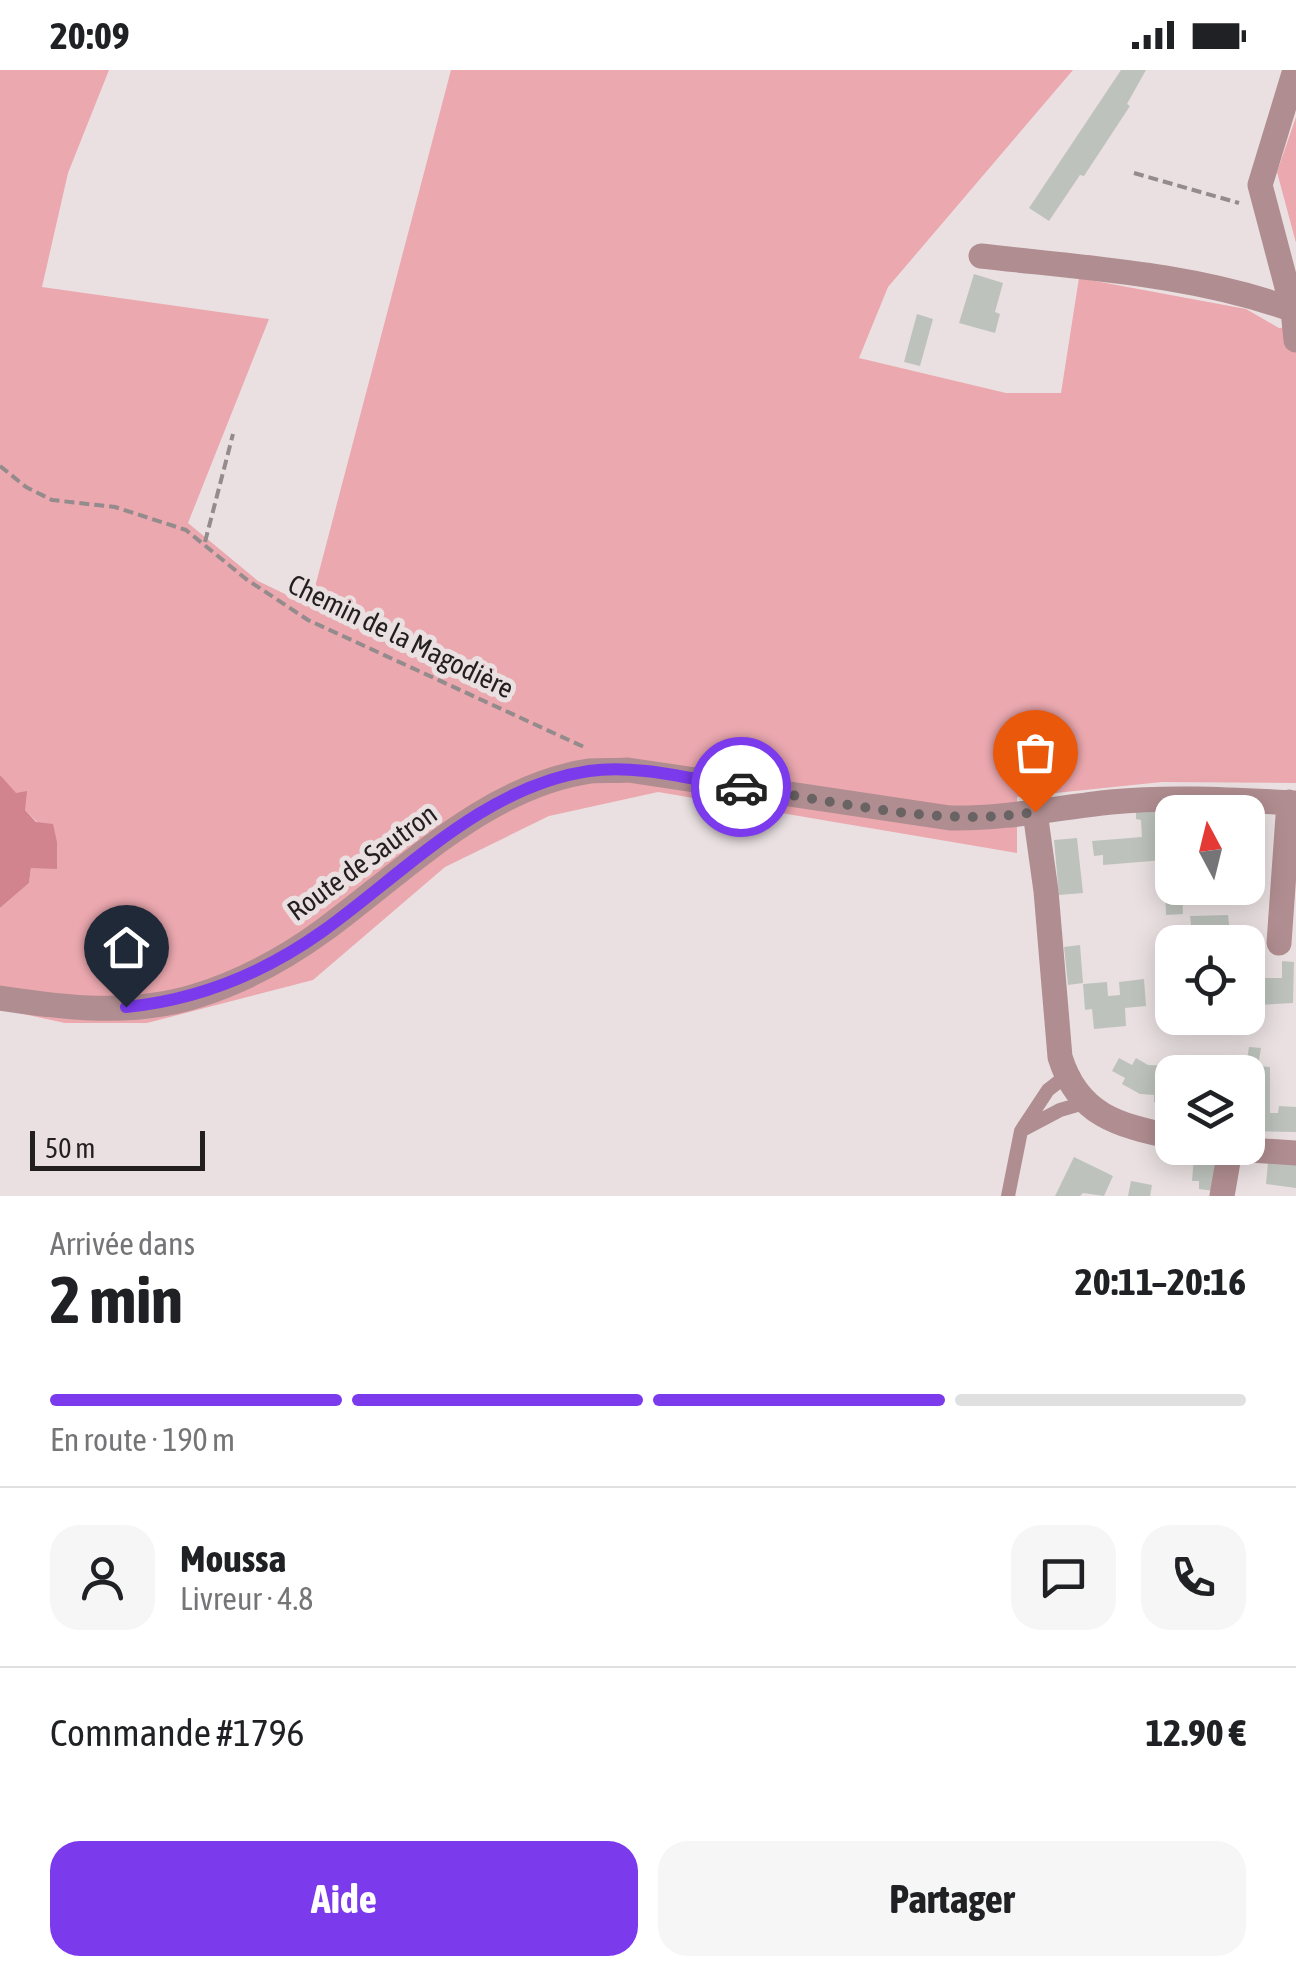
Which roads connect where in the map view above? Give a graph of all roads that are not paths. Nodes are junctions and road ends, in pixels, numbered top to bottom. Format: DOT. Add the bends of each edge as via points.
graph roads {
  1 [pos="1295,70"];
  2 [pos="981,256"];
  3 [pos="1293,310"];
  4 [pos="1296,340"];
  5 [pos="1292,803"];
  6 [pos="1035,812"];
  7 [pos="1279,943"];
  8 [pos="0,998"];
  9 [pos="1066,1076"];
  10 [pos="1084,1103"];
  11 [pos="1021,1130"];
  12 [pos="1155,1133"];
  13 [pos="1265,1151"];
  14 [pos="1296,1153"];
  15 [pos="1223,1165"];
  16 [pos="1008,1196"];
  17 [pos="1222,1196"];
  1 -- 3 [label="street" via="1260,185"];
  2 -- 3 [label="street" via="1139,274"];
  3 -- 4 [label="street"];
  5 -- 6 [label="street, Route de Sautron" via="1183,799"];
  5 -- 7 [label="street"];
  6 -- 8 [label="street, Route de Sautron" via="950,818 628,770 588,772 534,787 488,811 321,932 270,964 196,996 102,1010"];
  6 -- 9 [label="street"];
  9 -- 10 [label="street"];
  9 -- 11 [label="lane"];
  10 -- 11 [label="lane"];
  10 -- 12 [label="street" via="1119,1125"];
  11 -- 16 [label="lane"];
  13 -- 14 [label="street"];
  15 -- 17 [label="street"];
}
